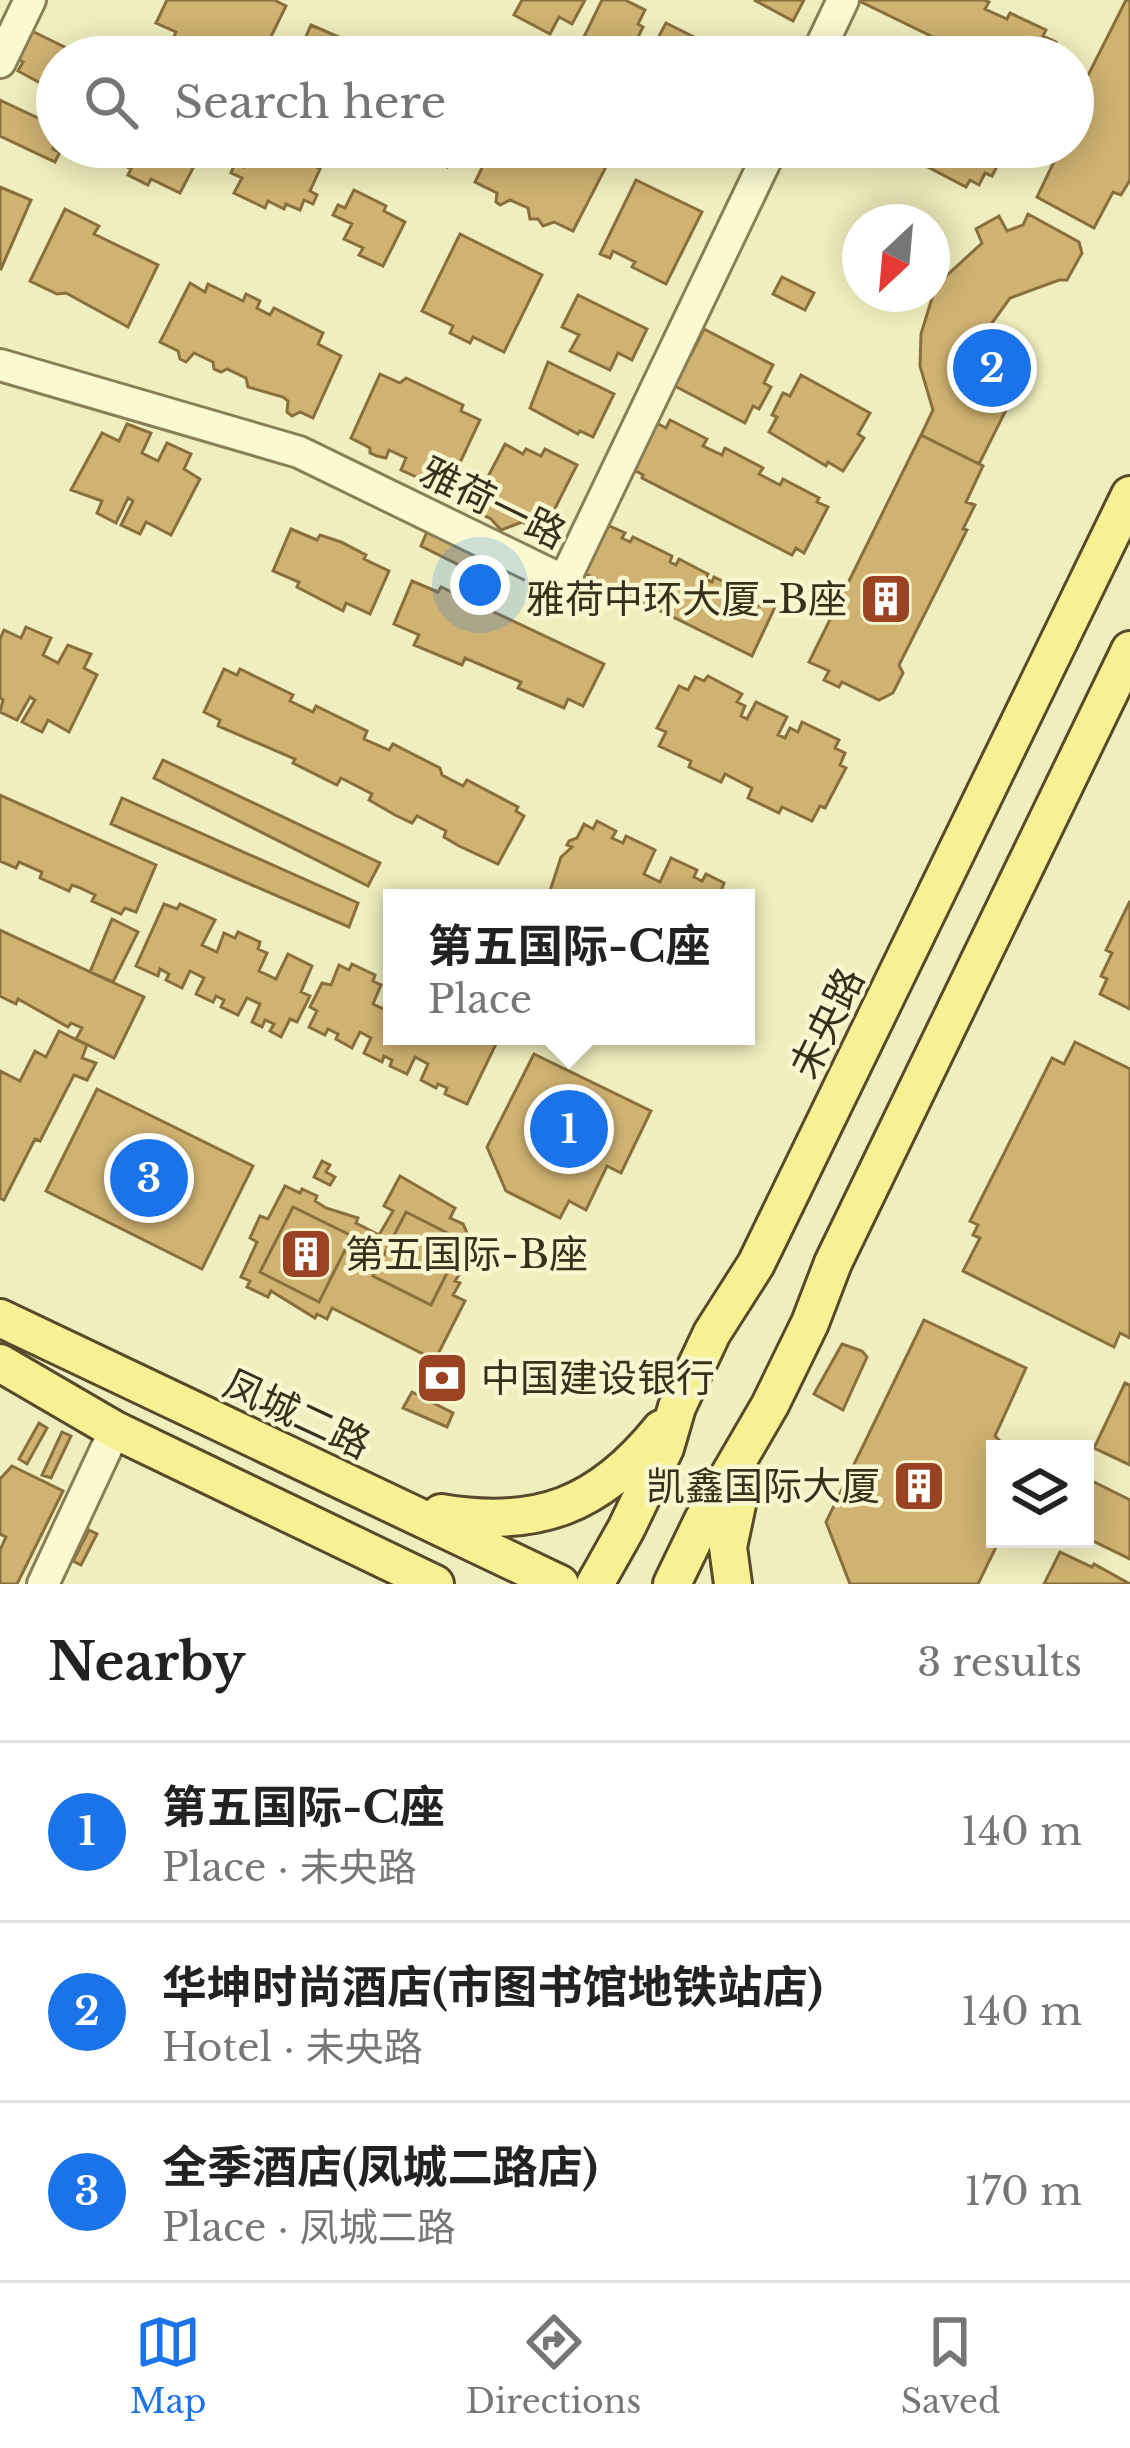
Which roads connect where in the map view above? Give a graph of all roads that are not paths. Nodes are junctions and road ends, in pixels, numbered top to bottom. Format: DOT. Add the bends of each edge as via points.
graph roads {
  1 [pos="30,0"];
  2 [pos="843,0"];
  3 [pos="826,36"];
  4 [pos="0,62"];
  5 [pos="762,168"];
  6 [pos="0,365"];
  7 [pos="1130,495"];
  8 [pos="1130,650"];
  9 [pos="0,1318"];
  10 [pos="0,1363"];
  11 [pos="770,1405"];
  12 [pos="677,1407"];
  13 [pos="115,1430"];
  14 [pos="351,1486"];
  15 [pos="380,1560"];
  16 [pos="43,1584"];
  17 [pos="418,1584"];
  18 [pos="435,1584"];
  19 [pos="560,1584"];
  20 [pos="595,1584"];
  21 [pos="672,1584"];
  22 [pos="733,1584"];
  1 -- 4 [label="street"];
  2 -- 3 [label="street"];
  5 -- 6 [label="street, 雅荷一路" via="564,581 299,452"];
  7 -- 12 [label="main road, 未央路" via="756,1264"];
  8 -- 11 [label="main road"];
  9 -- 14 [label="main road, 凤城二路"];
  10 -- 13 [label="main road"];
  11 -- 21 [label="main road"];
  11 -- 22 [label="main road" via="730,1521"];
  12 -- 14 [label="main road" via="613,1477 540,1515 484,1520"];
  12 -- 20 [label="main road, 未央路"];
  13 -- 15 [label="main road"];
  13 -- 16 [label="street"];
  14 -- 19 [label="main road, 凤城二路"];
  15 -- 17 [label="main road"];
  15 -- 18 [label="main road"];
}
